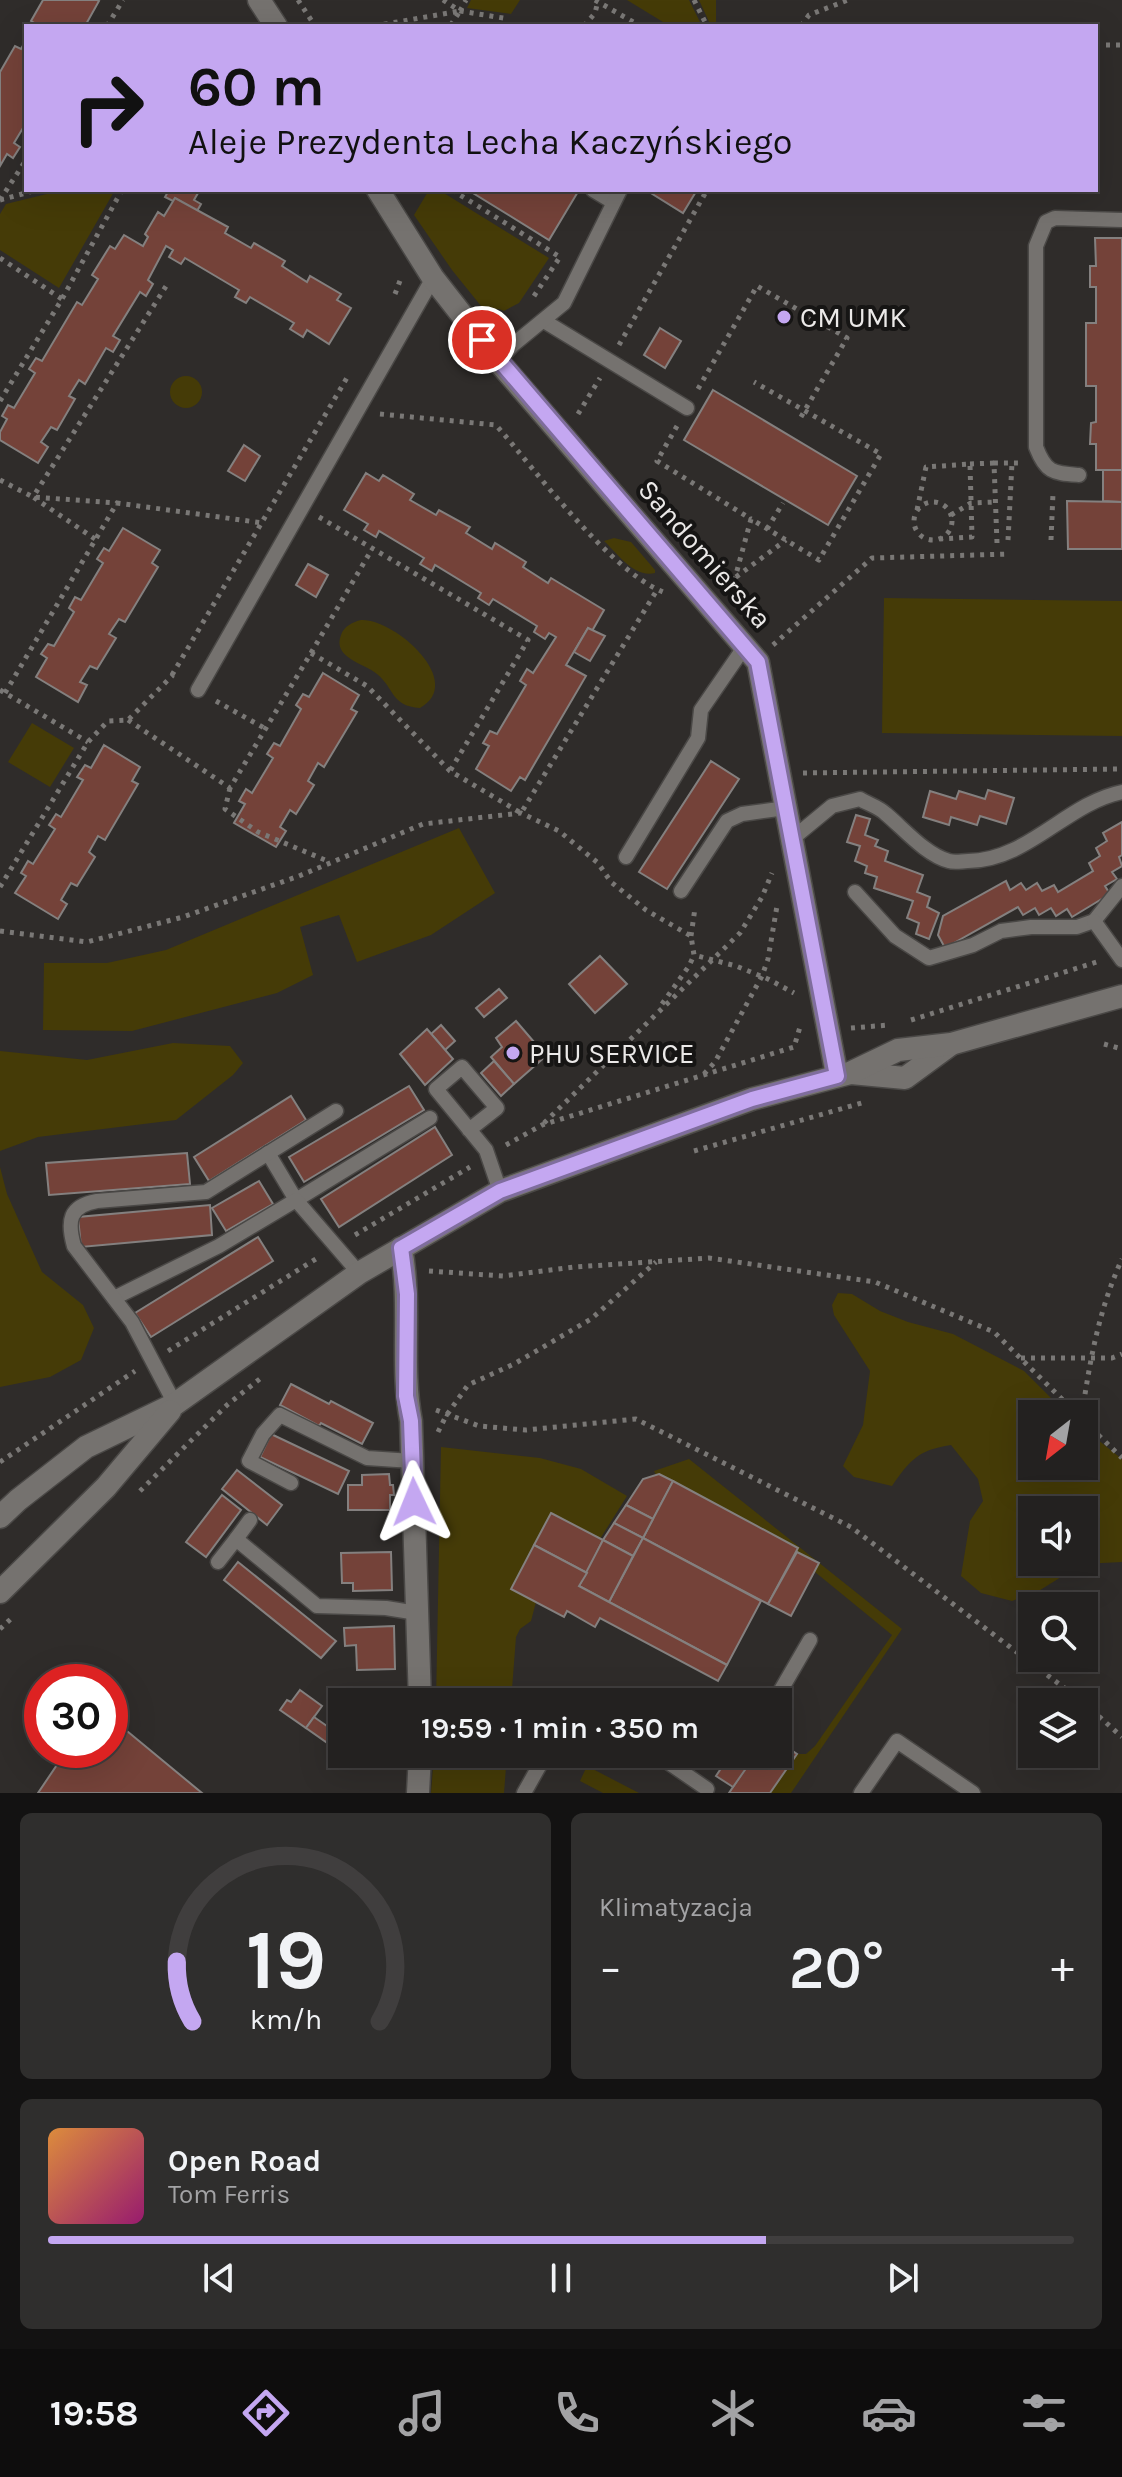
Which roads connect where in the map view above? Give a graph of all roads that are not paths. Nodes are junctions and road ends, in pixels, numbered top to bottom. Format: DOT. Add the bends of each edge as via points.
graph roads {
  1 [pos="259,0"];
  2 [pos="275,24"];
  3 [pos="379,192"];
  4 [pos="617,196"];
  5 [pos="1122,220"];
  6 [pos="433,278"];
  7 [pos="544,321"];
  8 [pos="498,361"];
  9 [pos="687,408"];
  10 [pos="1079,475"];
  11 [pos="745,646"];
  12 [pos="198,690"];
  13 [pos="1122,792"];
  14 [pos="786,808"];
  15 [pos="792,839"];
  16 [pos="626,857"];
  17 [pos="1122,886"];
  18 [pos="681,891"];
  19 [pos="855,892"];
  20 [pos="1094,921"];
  21 [pos="1120,957"];
  22 [pos="1122,996"];
  23 [pos="844,1074"];
  24 [pos="336,1111"];
  25 [pos="430,1118"];
  26 [pos="469,1130"];
  27 [pos="268,1153"];
  28 [pos="500,1191"];
  29 [pos="296,1200"];
  30 [pos="403,1259"];
  31 [pos="359,1273"];
  32 [pos="114,1298"];
  33 [pos="175,1404"];
  34 [pos="412,1461"];
  35 [pos="291,1483"];
  36 [pos="0,1517"];
  37 [pos="250,1520"];
  38 [pos="236,1539"];
  39 [pos="218,1562"];
  40 [pos="0,1592"];
  41 [pos="417,1613"];
  42 [pos="810,1640"];
  43 [pos="420,1688"];
  44 [pos="782,1688"];
  45 [pos="419,1768"];
  46 [pos="538,1768"];
  47 [pos="676,1768"];
  48 [pos="707,1789"];
  49 [pos="418,1793"];
  50 [pos="524,1793"];
  51 [pos="861,1793"];
  52 [pos="973,1793"];
  1 -- 2 [label="street"];
  3 -- 6 [label="street, Sandomierska"];
  4 -- 7 [label="lane" via="564,303"];
  5 -- 10 [label="lane" via="1055,218 1046,222 1036,246 1036,447 1047,467"];
  6 -- 8 [label="street, Sandomierska"];
  6 -- 12 [label="lane"];
  7 -- 8 [label="lane"];
  7 -- 9 [label="lane"];
  8 -- 11 [label="street, Sandomierska"];
  11 -- 14 [label="street, Sandomierska" via="758,662"];
  11 -- 16 [label="lane" via="701,710 698,738"];
  13 -- 15 [label="lane" via="985,861 949,861 860,799 832,806"];
  14 -- 15 [label="street, Sandomierska"];
  14 -- 18 [label="lane" via="727,821"];
  15 -- 23 [label="street, Sandomierska" via="829,1031"];
  17 -- 20 [label="lane"];
  19 -- 20 [label="lane" via="895,936 929,958 1001,931 1077,927"];
  20 -- 21 [label="lane"];
  22 -- 23 [label="street" via="951,1044 898,1050"];
  23 -- 28 [label="street" via="752,1099"];
  24 -- 27 [label="lane"];
  25 -- 29 [label="lane"];
  26 -- 26 [label="lane" via="436,1089 462,1067 497,1108"];
  26 -- 28 [label="lane" via="488,1156"];
  27 -- 29 [label="lane"];
  27 -- 32 [label="lane" via="206,1192 97,1201 76,1209 70,1221 74,1246"];
  28 -- 30 [label="street"];
  29 -- 31 [label="lane"];
  29 -- 32 [label="lane"];
  30 -- 31 [label="street"];
  30 -- 34 [label="street"];
  31 -- 33 [label="street"];
  32 -- 33 [label="lane"];
  33 -- 36 [label="street" via="86,1447"];
  33 -- 40 [label="street" via="106,1487"];
  34 -- 35 [label="lane" via="367,1458 280,1415 249,1461"];
  34 -- 41 [label="street"];
  37 -- 38 [label="lane"];
  38 -- 39 [label="lane"];
  38 -- 41 [label="lane" via="317,1606"];
  41 -- 43 [label="street"];
  42 -- 44 [label="lane"];
  45 -- 49 [label="street"];
  46 -- 50 [label="lane"];
  47 -- 48 [label="lane"];
  51 -- 52 [label="lane" via="897,1741"];
}
